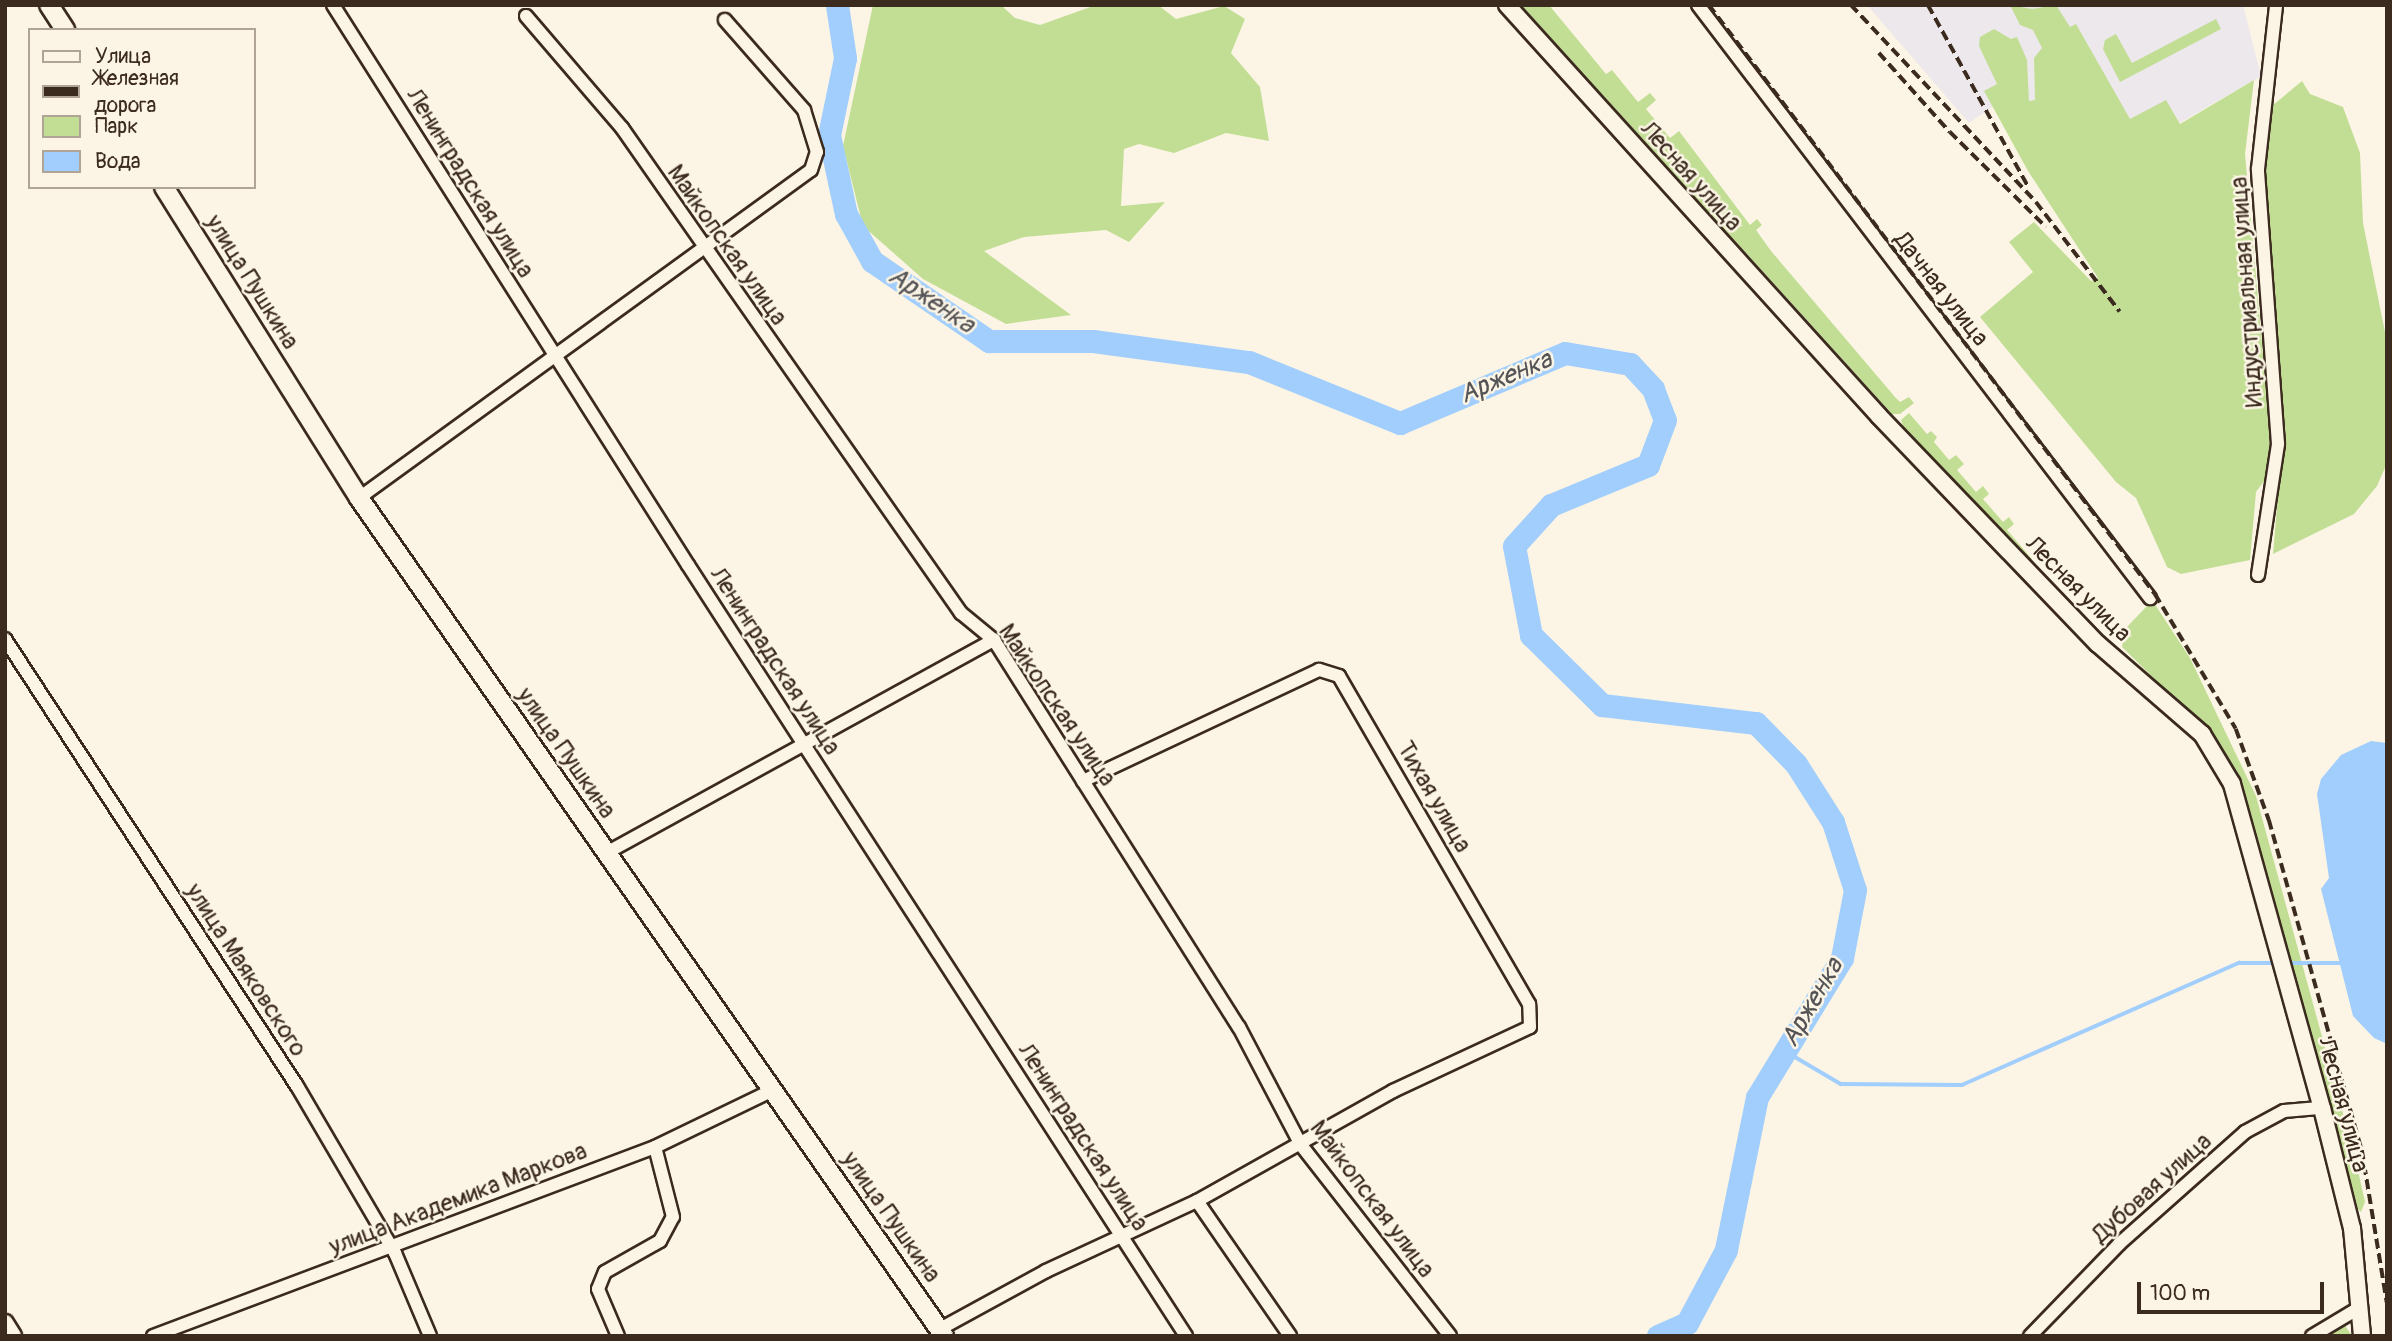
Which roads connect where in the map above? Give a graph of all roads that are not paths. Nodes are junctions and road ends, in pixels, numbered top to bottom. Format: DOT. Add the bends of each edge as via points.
graph roads {
  1 [pos="49,5"];
  2 [pos="333,5"];
  3 [pos="1507,5"];
  4 [pos="1698,5"];
  5 [pos="2276,5"];
  6 [pos="526,16"];
  7 [pos="725,20"];
  8 [pos="64,28"];
  9 [pos="165,189"];
  10 [pos="701,247"];
  11 [pos="555,356"];
  12 [pos="359,498"];
  13 [pos="2258,575"];
  14 [pos="2150,598"];
  15 [pos="5,639"];
  16 [pos="993,640"];
  17 [pos="805,746"];
  18 [pos="1083,781"];
  19 [pos="606,853"];
  20 [pos="773,1090"];
  21 [pos="2322,1108"];
  22 [pos="1301,1145"];
  23 [pos="655,1147"];
  24 [pos="1197,1201"];
  25 [pos="1122,1235"];
  26 [pos="392,1247"];
  27 [pos="2358,1308"];
  28 [pos="5,1323"];
  29 [pos="942,1333"];
  30 [pos="13,1336"];
  31 [pos="153,1336"];
  32 [pos="430,1336"];
  33 [pos="618,1336"];
  34 [pos="1186,1336"];
  35 [pos="1290,1336"];
  36 [pos="1450,1336"];
  37 [pos="2030,1336"];
  38 [pos="2312,1336"];
  39 [pos="2362,1336"];
  1 -- 8 [label="main road"];
  2 -- 11 [label="street, Ленинградская улица"];
  3 -- 21 [label="street, Лесная улица" via="1889,427 2098,643 2202,734 2232,784"];
  4 -- 14 [label="street, Дачная улица"];
  5 -- 13 [label="street, Индустриальная улица" via="2258,169 2278,444"];
  6 -- 10 [label="street, Майкопская улица" via="622,128"];
  7 -- 10 [label="street" via="804,110 817,152 811,170 799,181"];
  9 -- 12 [label="main road, улица Пушкина"];
  10 -- 11 [label="street"];
  10 -- 16 [label="street, Майкопская улица" via="961,613"];
  11 -- 12 [label="street"];
  11 -- 17 [label="street, Ленинградская улица"];
  12 -- 19 [label="main road, улица Пушкина"];
  15 -- 26 [label="street, улица Маяковского" via="297,1086"];
  16 -- 17 [label="street"];
  16 -- 18 [label="street, Майкопская улица"];
  17 -- 19 [label="street"];
  17 -- 25 [label="street, Ленинградская улица"];
  18 -- 22 [label="street, Майкопская улица" via="1239,1027"];
  18 -- 22 [label="street, Тихая улица" via="1319,670 1339,676 1529,1004 1530,1027 1393,1091"];
  19 -- 20 [label="main road, улица Пушкина"];
  20 -- 23 [label="street, улица Академика Маркова"];
  20 -- 29 [label="main road, улица Пушкина"];
  21 -- 27 [label="street, Лесная улица" via="2352,1228"];
  21 -- 37 [label="street, Дубовая улица" via="2284,1111 2245,1132 2119,1244"];
  22 -- 24 [label="street"];
  22 -- 36 [label="street, Майкопская улица"];
  23 -- 26 [label="street, улица Академика Маркова"];
  23 -- 33 [label="street" via="673,1217 660,1241 605,1272 598,1289"];
  24 -- 25 [label="street"];
  24 -- 35 [label="street"];
  25 -- 29 [label="street"];
  25 -- 34 [label="street, Ленинградская улица"];
  26 -- 31 [label="street, улица Академика Маркова"];
  26 -- 32 [label="street, улица Маяковского"];
  27 -- 38 [label="street"];
  27 -- 39 [label="street, Лесная улица"];
  28 -- 30 [label="street"];
}
